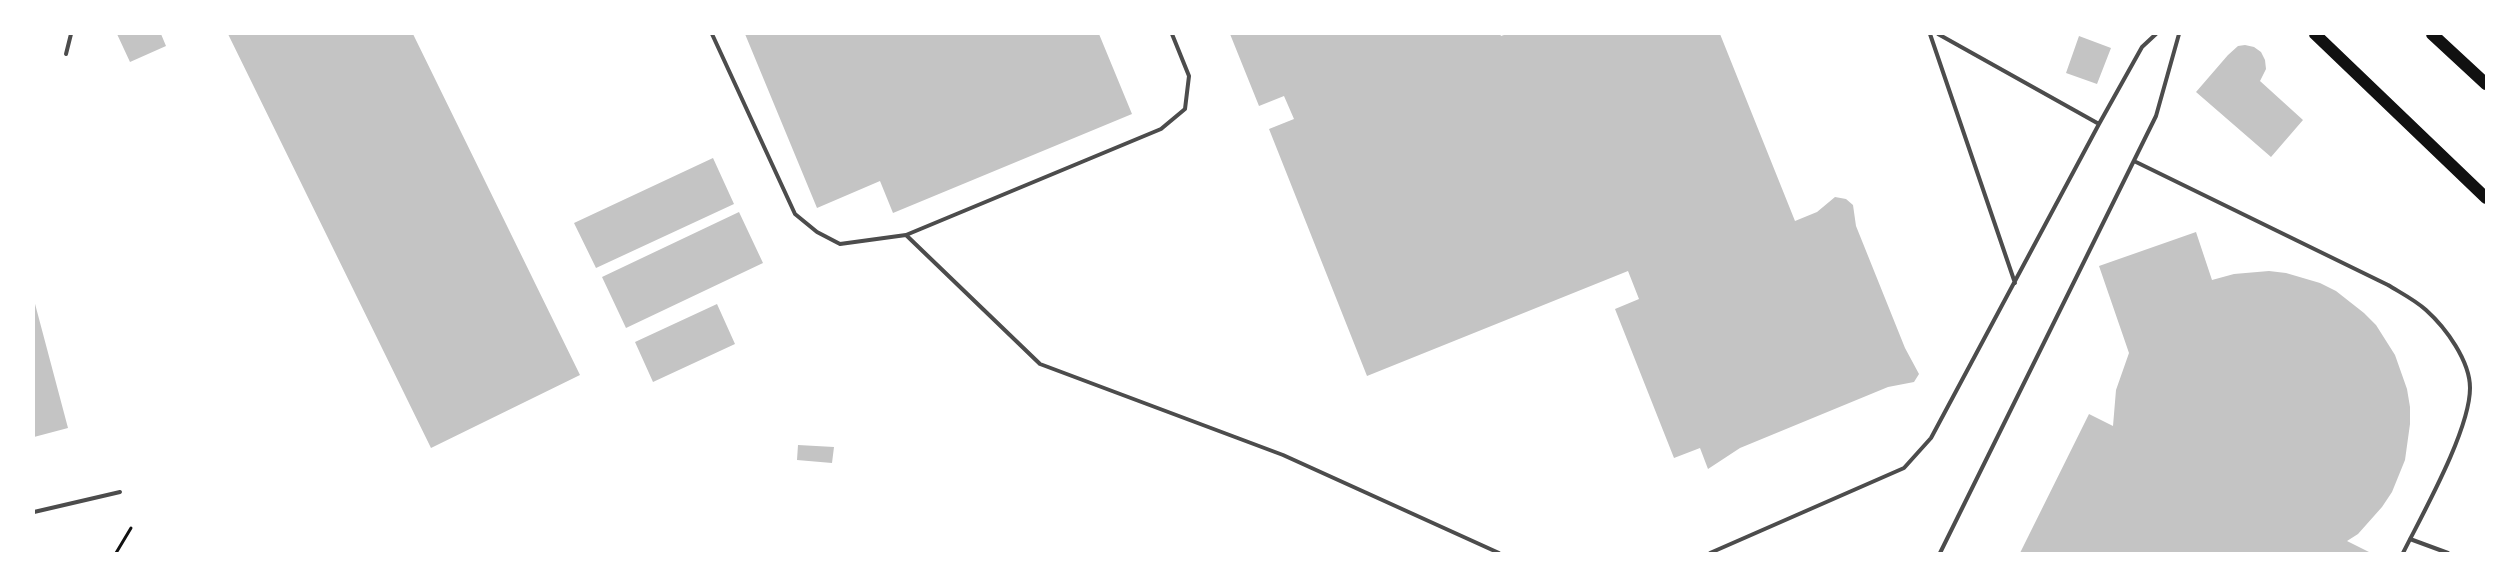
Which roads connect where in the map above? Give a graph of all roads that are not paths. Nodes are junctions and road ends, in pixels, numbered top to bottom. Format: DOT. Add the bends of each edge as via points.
graph roads {
  1 [pos="71,34"];
  2 [pos="712,34"];
  3 [pos="1172,34"];
  4 [pos="1930,34"];
  5 [pos="1938,34"];
  6 [pos="2156,34"];
  7 [pos="2178,34"];
  8 [pos="2315,34"];
  9 [pos="2432,34"];
  10 [pos="66,54"];
  11 [pos="2485,82"];
  12 [pos="2099,124"];
  13 [pos="2134,161"];
  14 [pos="2485,198"];
  15 [pos="906,235"];
  16 [pos="2015,283"];
  17 [pos="120,492"];
  18 [pos="34,512"];
  19 [pos="2410,538"];
  20 [pos="1499,553"];
  21 [pos="1710,553"];
  22 [pos="1940,553"];
  23 [pos="2403,553"];
  24 [pos="2448,553"];
  1 -- 10 [label="lane"];
  2 -- 15 [label="lane" via="795,214 817,232 840,244"];
  3 -- 15 [label="lane" via="1189,76 1185,109 1161,129"];
  4 -- 16 [label="lane"];
  5 -- 12 [label="lane"];
  6 -- 12 [label="lane" via="2142,47"];
  7 -- 13 [label="lane" via="2156,116"];
  8 -- 14 [label="main road"];
  9 -- 11 [label="main road"];
  12 -- 16 [label="lane"];
  13 -- 19 [label="lane" via="2388,285 2426,310 2450,338 2465,364 2470,388 2465,420"];
  13 -- 22 [label="lane"];
  15 -- 20 [label="lane" via="1040,364 1283,455"];
  16 -- 21 [label="lane" via="1932,438 1904,468"];
  17 -- 18 [label="lane"];
  19 -- 23 [label="lane"];
  19 -- 24 [label="lane"];
}
